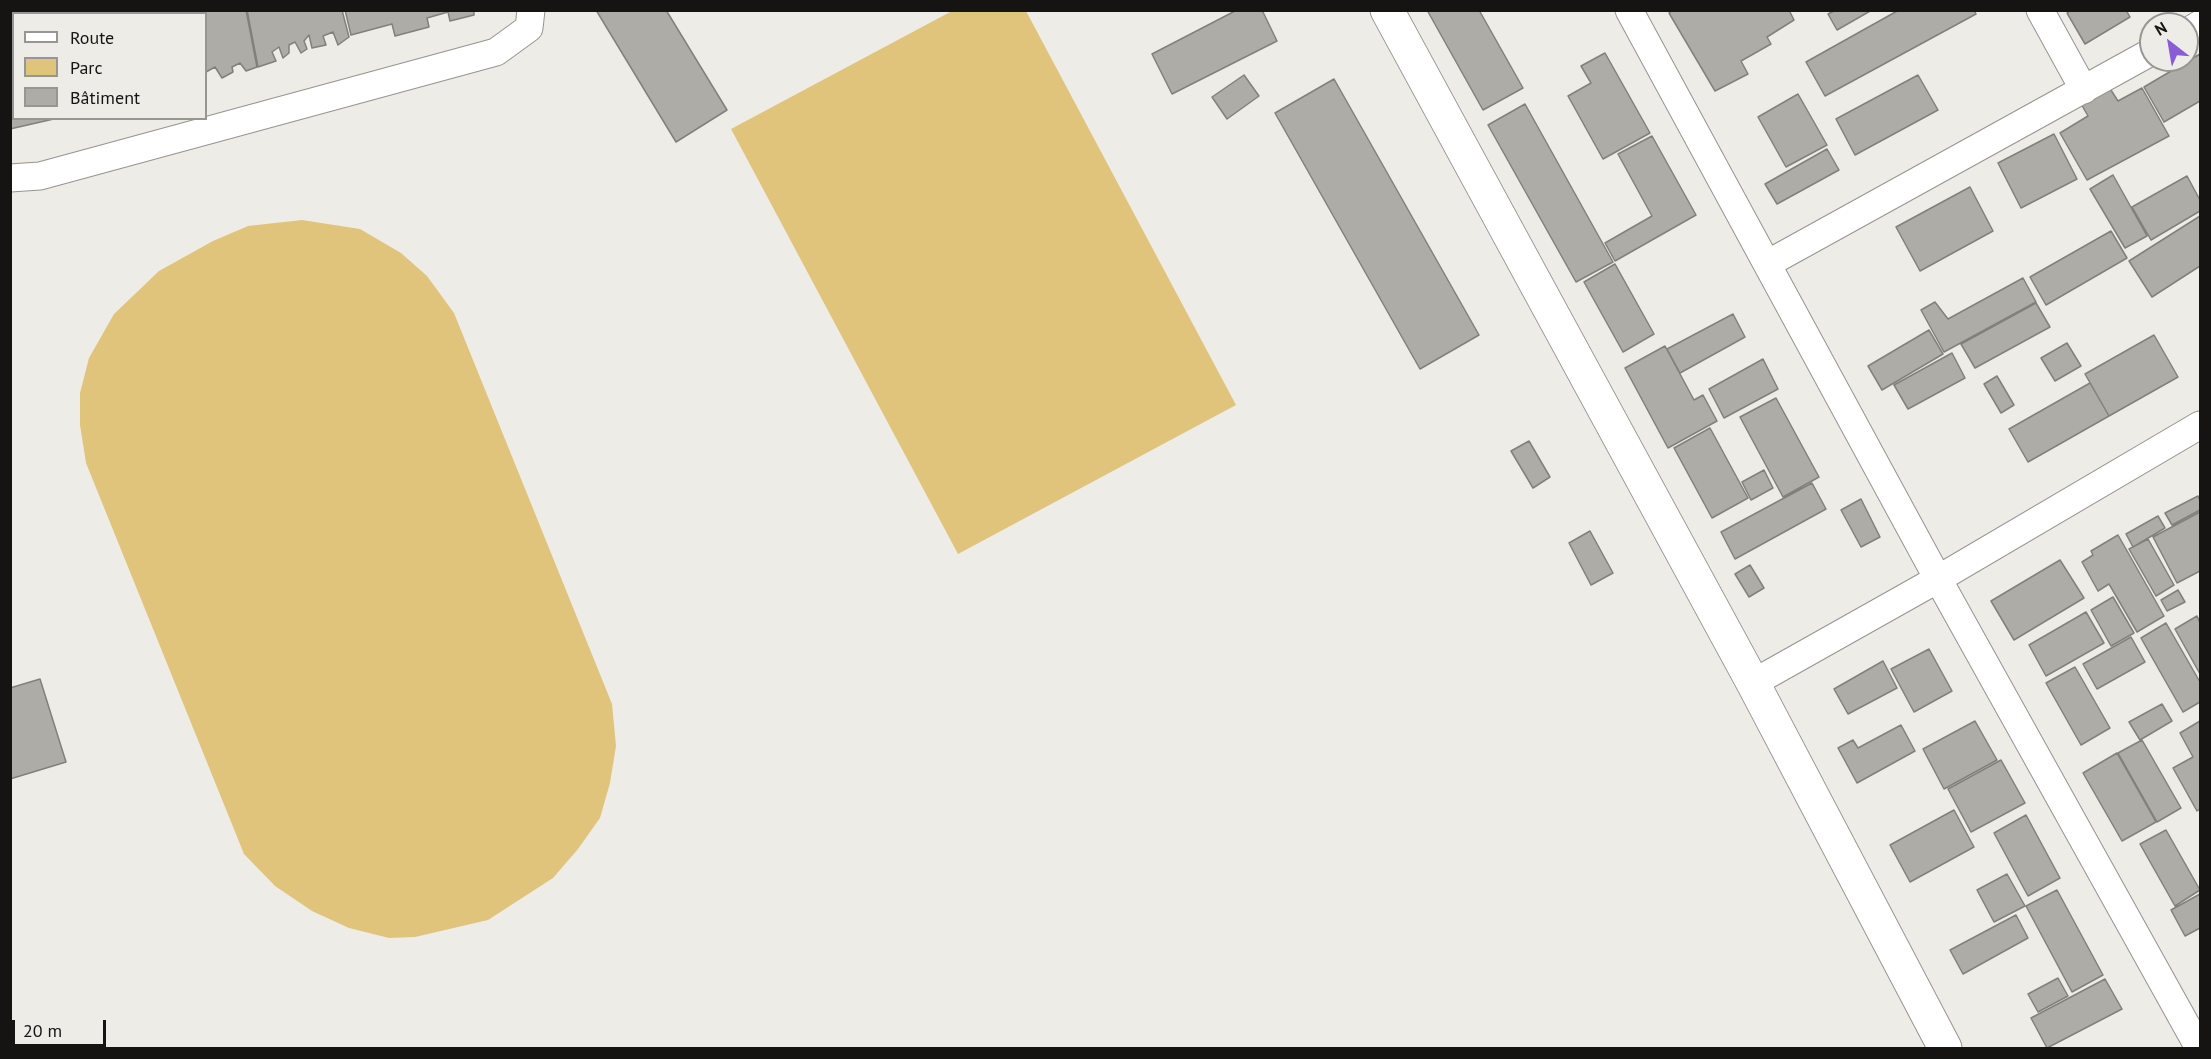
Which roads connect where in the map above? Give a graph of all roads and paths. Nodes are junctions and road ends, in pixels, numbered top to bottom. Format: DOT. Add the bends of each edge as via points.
graph roads {
  1 [pos="531,10"];
  2 [pos="1387,10"];
  3 [pos="1629,10"];
  4 [pos="2040,10"];
  5 [pos="2139,59"];
  6 [pos="2084,90"];
  7 [pos="10,178"];
  8 [pos="1767,264"];
  9 [pos="2200,425"];
  10 [pos="1938,579"];
  11 [pos="1753,682"];
  12 [pos="1945,1048"];
  13 [pos="2199,1048"];
  1 -- 7 [label="street" via="529,28 496,52 40,176"];
  2 -- 11 [label="street"];
  3 -- 8 [label="street"];
  4 -- 6 [label="street"];
  5 -- 6 [label="street"];
  6 -- 8 [label="street"];
  8 -- 10 [label="street"];
  9 -- 10 [label="street"];
  10 -- 11 [label="street"];
  10 -- 13 [label="street"];
  11 -- 12 [label="street"];
}
